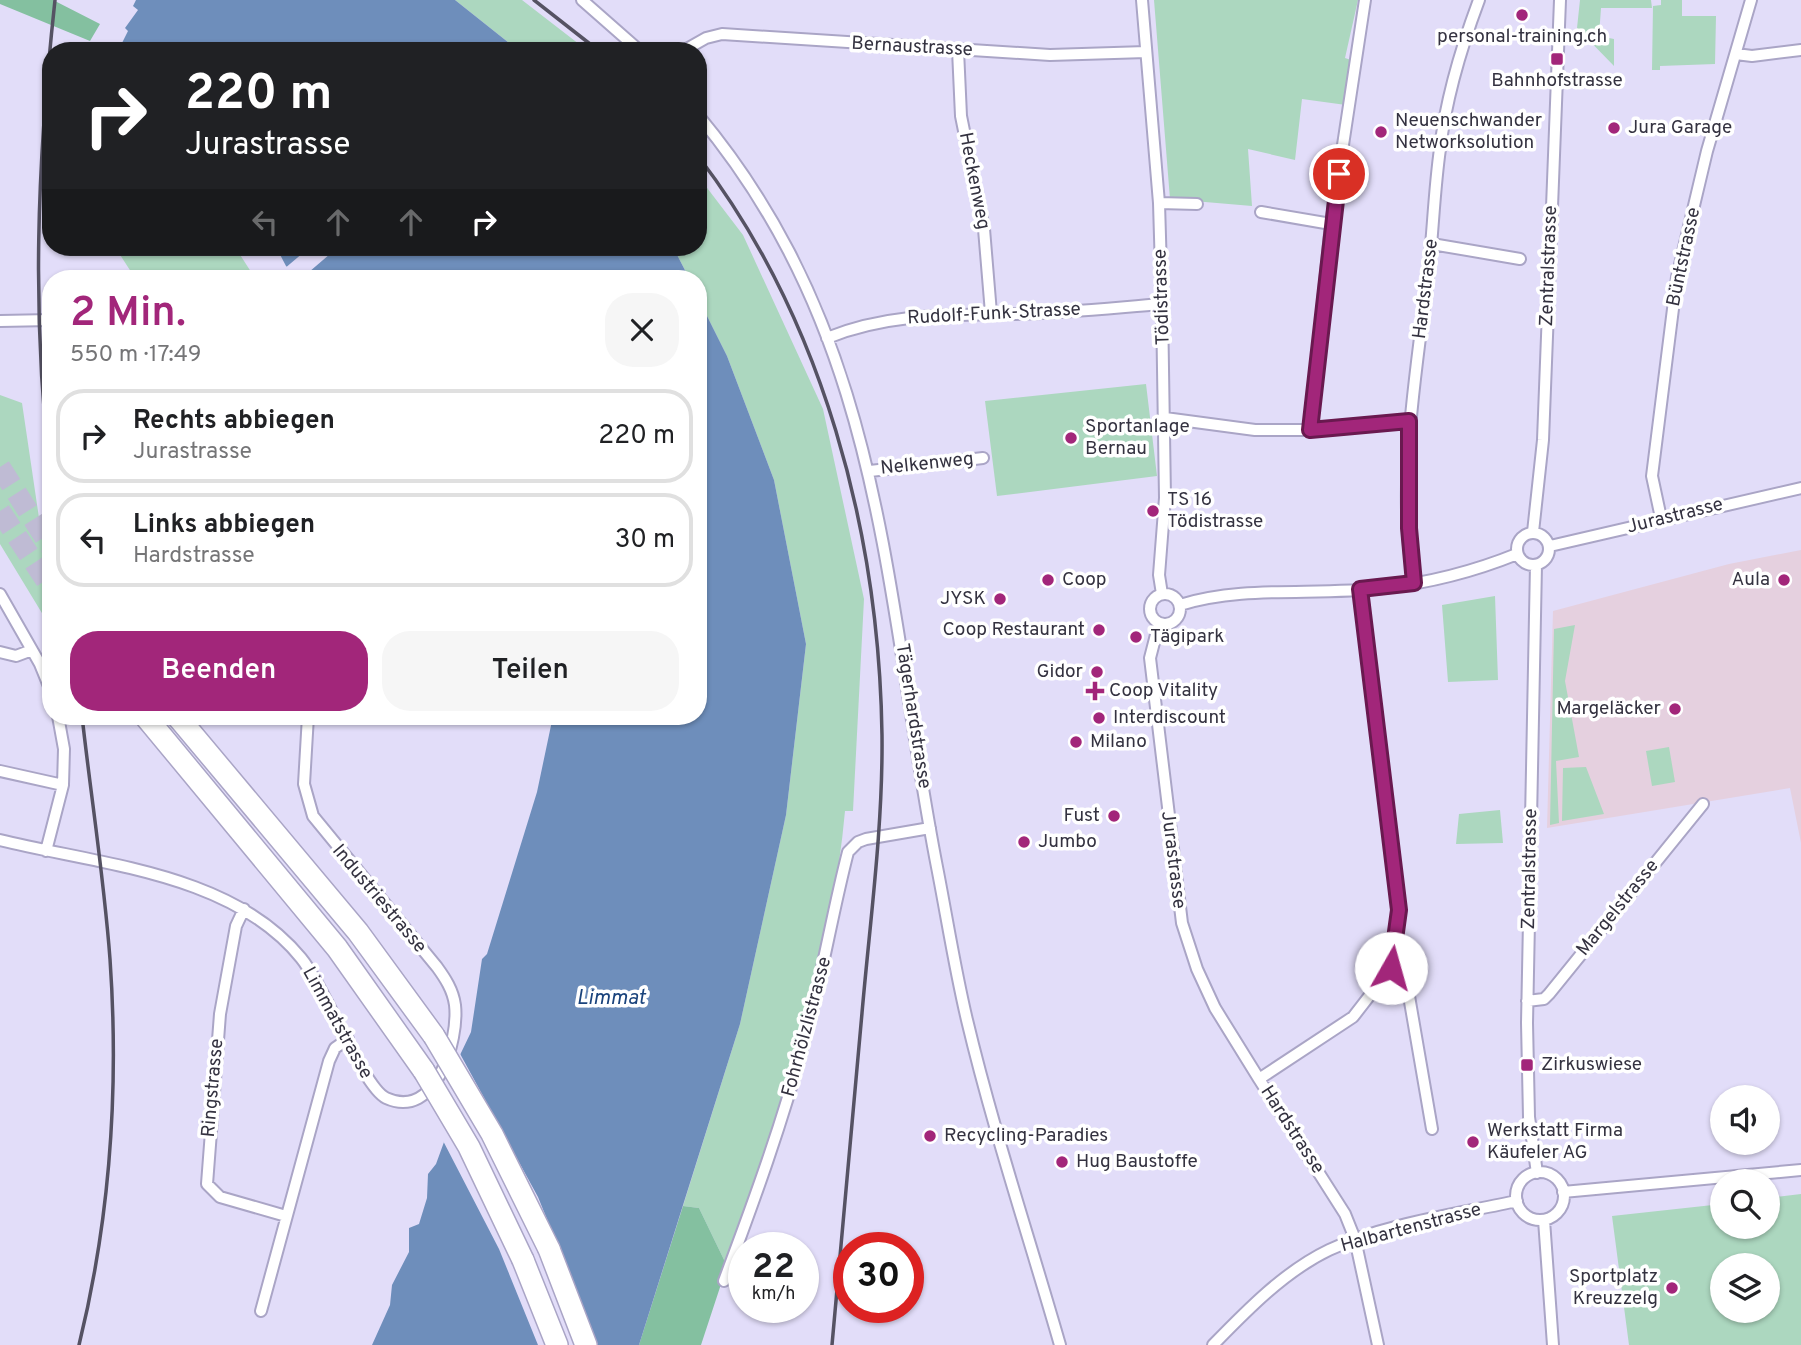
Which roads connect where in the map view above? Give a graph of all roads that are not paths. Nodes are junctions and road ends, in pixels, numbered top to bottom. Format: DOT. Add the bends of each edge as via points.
graph roads {
  1 [pos="582,0"];
  2 [pos="1142,0"];
  3 [pos="1365,0"];
  4 [pos="1479,0"];
  5 [pos="1560,0"];
  6 [pos="1751,0"];
  7 [pos="629,42"];
  8 [pos="699,42"];
  9 [pos="958,50"];
  10 [pos="1801,50"];
  11 [pos="1146,52"];
  12 [pos="1736,54"];
  13 [pos="707,127"];
  14 [pos="1158,204"];
  15 [pos="1196,204"];
  16 [pos="1261,212"];
  17 [pos="1331,224"];
  18 [pos="1432,244"];
  19 [pos="1520,259"];
  20 [pos="1163,304"];
  21 [pos="991,313"];
  22 [pos="42,320"];
  23 [pos="0,321"];
  24 [pos="828,338"];
  25 [pos="1165,418"];
  26 [pos="1409,421"];
  27 [pos="1310,430"];
  28 [pos="983,458"];
  29 [pos="870,471"];
  30 [pos="1801,488"];
  31 [pos="1661,518"];
  32 [pos="1533,532"];
  33 [pos="1550,546"];
  34 [pos="1517,554"];
  35 [pos="1536,565"];
  36 [pos="1414,583"];
  37 [pos="1360,589"];
  38 [pos="0,594"];
  39 [pos="1162,594"];
  40 [pos="1180,604"];
  41 [pos="1159,623"];
  42 [pos="32,650"];
  43 [pos="0,652"];
  44 [pos="42,672"];
  45 [pos="60,725"];
  46 [pos="152,725"];
  47 [pos="185,725"];
  48 [pos="307,725"];
  49 [pos="0,771"];
  50 [pos="63,785"];
  51 [pos="1703,804"];
  52 [pos="929,828"];
  53 [pos="0,841"];
  54 [pos="46,851"];
  55 [pos="244,909"];
  56 [pos="1391,968"];
  57 [pos="1527,1001"];
  58 [pos="348,1039"];
  59 [pos="432,1075"];
  60 [pos="1259,1079"];
  61 [pos="1432,1129"];
  62 [pos="1801,1170"];
  63 [pos="1537,1173"];
  64 [pos="1563,1192"];
  65 [pos="1517,1201"];
  66 [pos="286,1216"];
  67 [pos="1544,1220"];
  68 [pos="1355,1239"];
  69 [pos="724,1281"];
  70 [pos="261,1311"];
  71 [pos="557,1345"];
  72 [pos="586,1345"];
  73 [pos="1060,1345"];
  74 [pos="1213,1345"];
  75 [pos="1378,1345"];
  76 [pos="1553,1345"];
  1 -- 7 [label="street"];
  2 -- 11 [label="street, Tödistrasse"];
  3 -- 17 [label="street"];
  4 -- 18 [label="street, Hardstrasse" via="1450,91"];
  5 -- 32 [label="street, Zentralstrasse" via="1543,440"];
  6 -- 12 [label="street, Büntstrasse"];
  8 -- 9 [label="street, Bernaustrasse" via="723,34"];
  9 -- 11 [label="street, Bernaustrasse" via="1050,55"];
  9 -- 21 [label="street, Heckenweg" via="961,116 984,229"];
  10 -- 12 [label="street"];
  11 -- 14 [label="street, Tödistrasse"];
  12 -- 31 [label="street, Büntstrasse" via="1677,277 1652,477"];
  13 -- 24 [label="street, Tägerhardstrasse" via="760,200"];
  14 -- 15 [label="street"];
  14 -- 20 [label="street, Tödistrasse"];
  16 -- 17 [label="street"];
  17 -- 27 [label="street"];
  18 -- 19 [label="street"];
  18 -- 26 [label="street, Hardstrasse"];
  20 -- 21 [label="street, Rudolf-Funk-Strasse"];
  20 -- 25 [label="street, Tödistrasse"];
  21 -- 24 [label="street, Rudolf-Funk-Strasse" via="907,317"];
  22 -- 23 [label="street"];
  24 -- 29 [label="street, Tägerhardstrasse"];
  25 -- 27 [label="street" via="1255,430"];
  25 -- 39 [label="street, Tödistrasse"];
  26 -- 27 [label="street"];
  26 -- 36 [label="street, Hardstrasse"];
  28 -- 29 [label="street, Nelkenweg"];
  29 -- 52 [label="street, Tägerhardstrasse"];
  30 -- 31 [label="street, Jurastrasse"];
  31 -- 33 [label="street, Jurastrasse"];
  32 -- 33 [label="street" via="1544,536"];
  32 -- 34 [label="street" via="1519,541"];
  33 -- 35 [label="street" via="1548,556"];
  34 -- 35 [label="street" via="1524,563"];
  34 -- 36 [label="street"];
  35 -- 57 [label="street, Zentralstrasse"];
  36 -- 37 [label="street"];
  37 -- 40 [label="street" via="1223,596"];
  37 -- 56 [label="street, Hardstrasse" via="1399,910"];
  38 -- 42 [label="street"];
  39 -- 40 [label="street" via="1175,597"];
  39 -- 41 [label="street" via="1150,606"];
  40 -- 41 [label="street" via="1180,614 1173,622"];
  41 -- 60 [label="street, Jurastrasse" via="1150,658 1181,923 1215,1008"];
  42 -- 43 [label="street" via="16,656"];
  42 -- 44 [label="street"];
  45 -- 50 [label="street"];
  46 -- 59 [label="highway" via="337,948"];
  47 -- 72 [label="highway, bridge" via="351,922 434,1036 522,1190"];
  48 -- 59 [label="street, Industriestrasse" via="304,784 313,816 437,967 453,994 455,1014"];
  49 -- 50 [label="street"];
  50 -- 54 [label="street"];
  51 -- 57 [label="street, Margelstrasse" via="1549,994"];
  52 -- 69 [label="street, Fohrhölzlistrasse" via="866,839 848,852 805,1039"];
  52 -- 73 [label="street, Tägerhardstrasse" via="967,1018"];
  53 -- 54 [label="street, Limmatstrasse"];
  54 -- 55 [label="street, Limmatstrasse" via="189,885"];
  55 -- 58 [label="street, Limmatstrasse" via="276,932 303,960"];
  55 -- 66 [label="street, Ringstrasse" via="236,926 220,1014 207,1184 220,1197"];
  56 -- 60 [label="street, Hardstrasse" via="1353,1017"];
  56 -- 61 [label="street" via="1401,976 1409,996"];
  57 -- 63 [label="street, Zentralstrasse" via="1529,1117"];
  58 -- 59 [label="street, Limmatstrasse" via="370,1083 388,1098 413,1100"];
  58 -- 66 [label="street" via="333,1051"];
  59 -- 71 [label="highway, bridge" via="497,1203"];
  60 -- 68 [label="street, Hardstrasse" via="1332,1192"];
  62 -- 64 [label="street"];
  63 -- 64 [label="street" via="1551,1175"];
  63 -- 65 [label="street" via="1520,1182"];
  64 -- 67 [label="street" via="1561,1207"];
  65 -- 67 [label="street" via="1527,1216"];
  65 -- 68 [label="street, Halbartenstrasse"];
  66 -- 70 [label="street"];
  67 -- 76 [label="street"];
  68 -- 74 [label="street, Halbartenstrasse" via="1286,1277"];
  68 -- 75 [label="street, Hardstrasse"];
}
